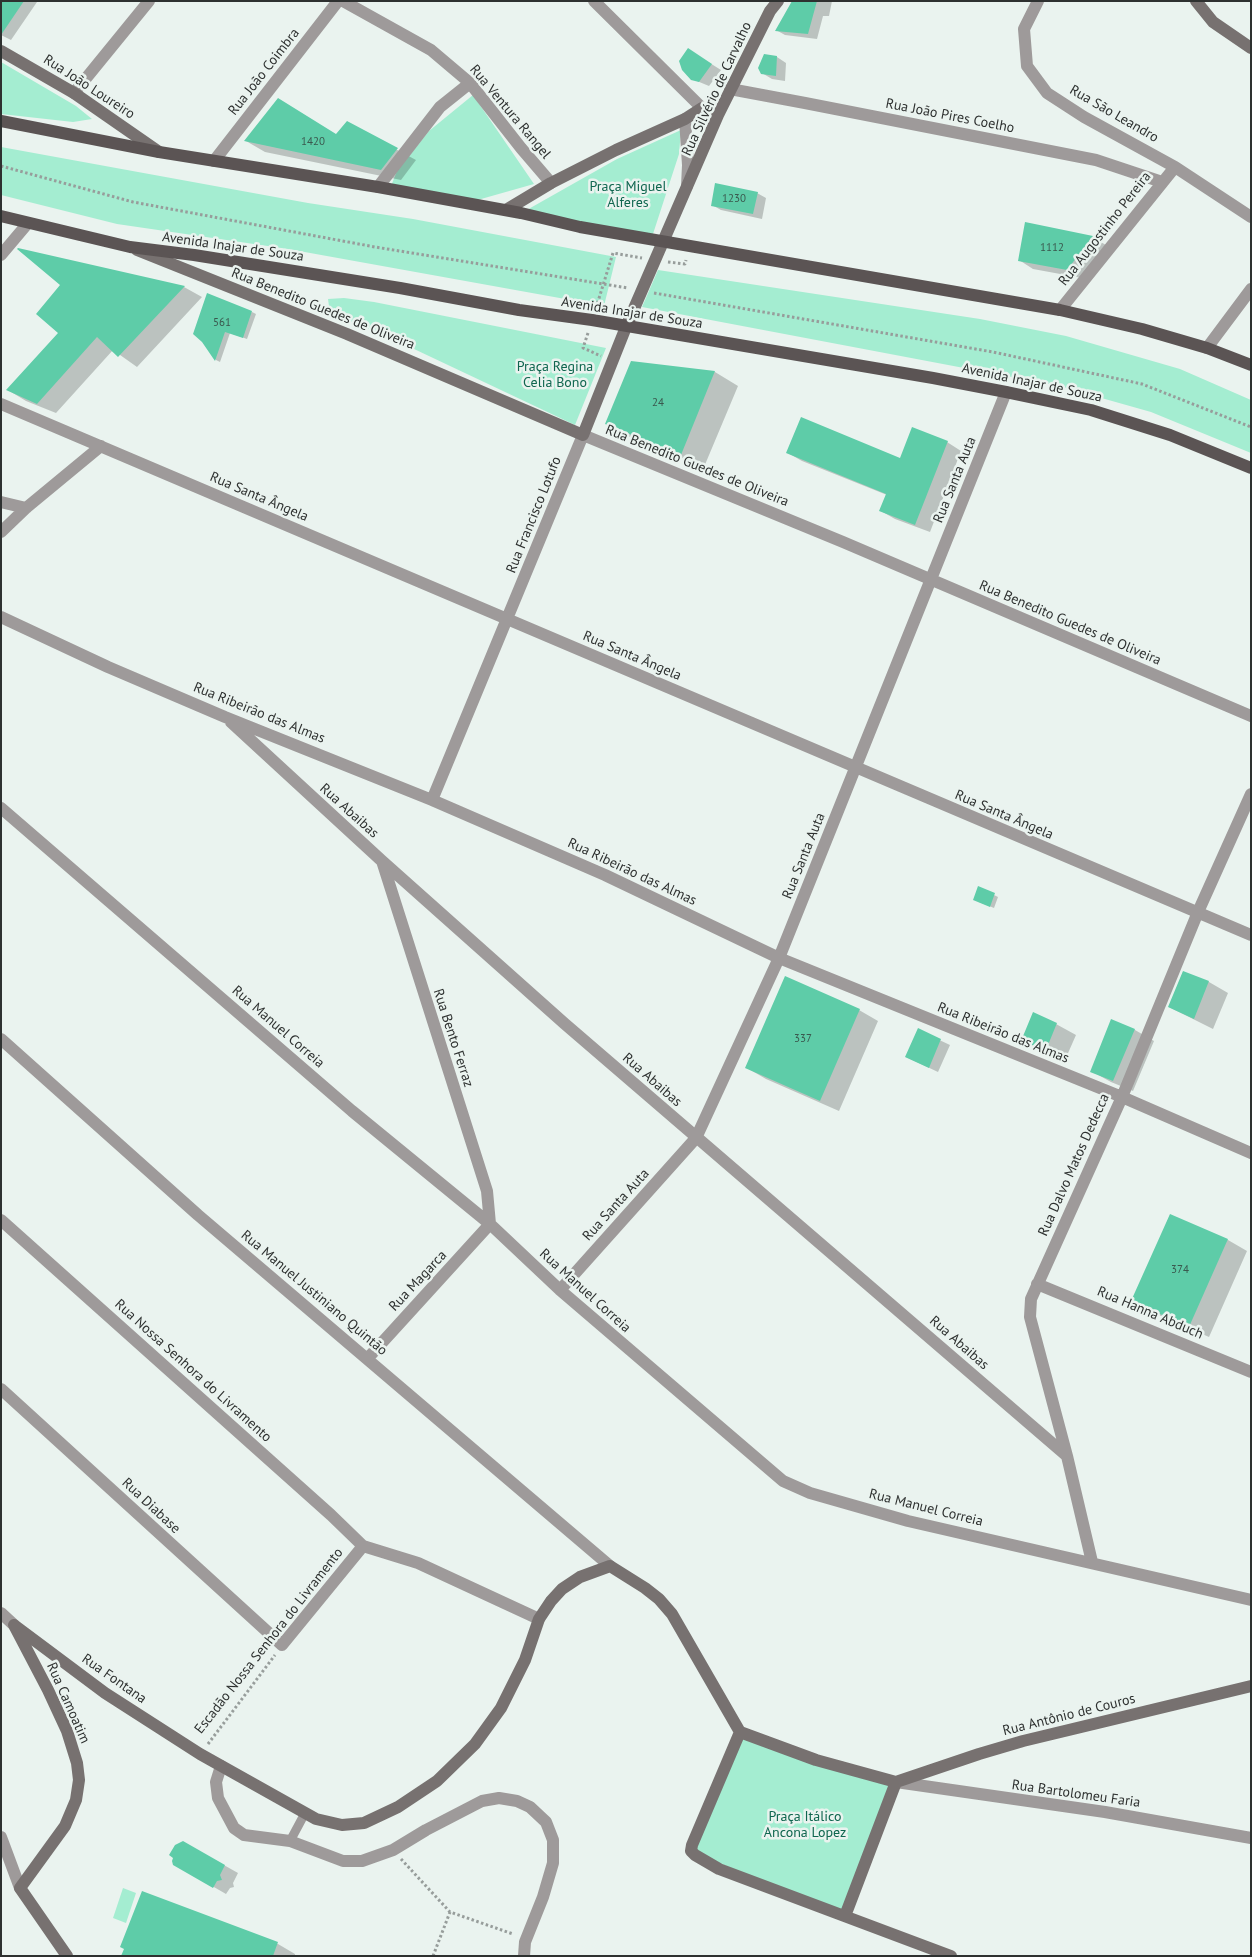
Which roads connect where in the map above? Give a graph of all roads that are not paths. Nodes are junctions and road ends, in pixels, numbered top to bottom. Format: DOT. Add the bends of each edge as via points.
graph roads {
  1 [pos="149,1"];
  2 [pos="338,1"];
  3 [pos="342,1"];
  4 [pos="594,1"];
  5 [pos="1038,1"];
  6 [pos="1198,2"];
  7 [pos="774,4"];
  8 [pos="1251,48"];
  9 [pos="1,51"];
  10 [pos="470,82"];
  11 [pos="730,90"];
  12 [pos="74,93"];
  13 [pos="702,108"];
  14 [pos="718,116"];
  15 [pos="685,119"];
  16 [pos="1,120"];
  17 [pos="159,152"];
  18 [pos="214,161"];
  19 [pos="1175,167"];
  20 [pos="551,182"];
  21 [pos="1162,182"];
  22 [pos="378,188"];
  23 [pos="686,191"];
  24 [pos="506,210"];
  25 [pos="1,216"];
  26 [pos="1251,217"];
  27 [pos="28,223"];
  28 [pos="664,241"];
  29 [pos="130,247"];
  30 [pos="1,254"];
  31 [pos="1251,289"];
  32 [pos="1060,310"];
  33 [pos="626,327"];
  34 [pos="1207,348"];
  35 [pos="1251,365"];
  36 [pos="1006,392"];
  37 [pos="1,404"];
  38 [pos="583,435"];
  39 [pos="101,446"];
  40 [pos="1251,468"];
  41 [pos="1,502"];
  42 [pos="26,508"];
  43 [pos="1,532"];
  44 [pos="931,580"];
  45 [pos="1,617"];
  46 [pos="507,618"];
  47 [pos="1251,716"];
  48 [pos="225,717"];
  49 [pos="856,768"];
  50 [pos="1251,794"];
  51 [pos="432,800"];
  52 [pos="1,808"];
  53 [pos="382,861"];
  54 [pos="1198,912"];
  55 [pos="1251,935"];
  56 [pos="779,958"];
  57 [pos="1,1039"];
  58 [pos="1122,1097"];
  59 [pos="696,1138"];
  60 [pos="1251,1153"];
  61 [pos="1,1220"];
  62 [pos="490,1224"];
  63 [pos="1037,1284"];
  64 [pos="560,1290"];
  65 [pos="368,1358"];
  66 [pos="1251,1372"];
  67 [pos="1,1389"];
  68 [pos="1067,1456"];
  69 [pos="363,1546"];
  70 [pos="1092,1562"];
  71 [pos="610,1566"];
  72 [pos="1251,1600"];
  73 [pos="1,1613"];
  74 [pos="539,1620"];
  75 [pos="14,1625"];
  76 [pos="282,1645"];
  77 [pos="1251,1686"];
  78 [pos="740,1732"];
  79 [pos="221,1766"];
  80 [pos="896,1782"];
  81 [pos="305,1813"];
  82 [pos="1,1837"];
  83 [pos="1251,1838"];
  84 [pos="290,1841"];
  85 [pos="20,1888"];
  86 [pos="845,1916"];
  87 [pos="65,1955"];
  88 [pos="524,1956"];
  89 [pos="951,1956"];
  1 -- 12 [label="street"];
  2 -- 18 [label="street, Rua João Coimbra"];
  3 -- 10 [label="street, Rua Ventura Rangel" via="431,50"];
  4 -- 13 [label="street"];
  5 -- 19 [label="street, Rua São Leandro" via="1024,28 1027,66 1048,93 1084,117"];
  6 -- 8 [label="street" via="1213,22"];
  7 -- 11 [label="street, Rua Silvério de Carvalho"];
  9 -- 12 [label="street, Rua João Loureiro"];
  10 -- 20 [label="street, Rua Ventura Rangel" via="520,148"];
  10 -- 22 [label="street" via="440,107"];
  11 -- 14 [label="street, Rua Silvério de Carvalho"];
  11 -- 21 [label="street, Rua João Pires Coelho" via="1096,160"];
  12 -- 17 [label="street, Rua João Loureiro"];
  13 -- 14 [label="street"];
  13 -- 15 [label="street, Rua Silvério de Carvalho"];
  14 -- 23 [label="street, Rua Silvério de Carvalho"];
  15 -- 20 [label="street, Rua Silvério de Carvalho"];
  15 -- 23 [label="street, Rua Silvério de Carvalho"];
  16 -- 17 [label="main road"];
  17 -- 18 [label="main road"];
  18 -- 22 [label="main road"];
  19 -- 21 [label="street, Rua Augostinho Pereira"];
  19 -- 26 [label="street, Rua São Leandro"];
  20 -- 24 [label="street, Rua Silvério de Carvalho"];
  21 -- 32 [label="street, Rua Augostinho Pereira"];
  22 -- 24 [label="main road"];
  23 -- 28 [label="street, Rua Silvério de Carvalho"];
  24 -- 28 [label="main road"];
  25 -- 27 [label="main road, Avenida Inajar de Souza"];
  27 -- 29 [label="main road, Avenida Inajar de Souza"];
  27 -- 30 [label="street"];
  28 -- 32 [label="main road"];
  28 -- 33 [label="street, Rua Francisco Lotufo"];
  29 -- 33 [label="main road, Avenida Inajar de Souza" via="400,288"];
  29 -- 38 [label="street, Rua Benedito Guedes de Oliveira" via="347,334"];
  31 -- 34 [label="street"];
  32 -- 34 [label="main road"];
  33 -- 36 [label="main road, Avenida Inajar de Souza"];
  33 -- 38 [label="street, Rua Francisco Lotufo"];
  34 -- 35 [label="main road"];
  36 -- 40 [label="main road, Avenida Inajar de Souza" via="1091,410 1170,435"];
  36 -- 44 [label="street, Rua Santa Auta"];
  37 -- 39 [label="street, Rua Santa Ângela"];
  38 -- 44 [label="street, Rua Benedito Guedes de Oliveira"];
  38 -- 46 [label="street, Rua Francisco Lotufo"];
  39 -- 42 [label="street"];
  39 -- 46 [label="street, Rua Santa Ângela"];
  41 -- 42 [label="street"];
  42 -- 43 [label="street"];
  44 -- 47 [label="street, Rua Benedito Guedes de Oliveira"];
  44 -- 49 [label="street, Rua Santa Auta"];
  45 -- 48 [label="street, Rua Ribeirão das Almas"];
  46 -- 49 [label="street, Rua Santa Ângela"];
  46 -- 51 [label="street, Rua Francisco Lotufo"];
  48 -- 51 [label="street, Rua Ribeirão das Almas"];
  48 -- 53 [label="street, Rua Abaibas"];
  49 -- 54 [label="street, Rua Santa Ângela"];
  49 -- 56 [label="street, Rua Santa Auta"];
  50 -- 54 [label="street, Rua Dalvo Matos Dedecca"];
  51 -- 56 [label="street, Rua Ribeirão das Almas" via="605,875"];
  52 -- 62 [label="street, Rua Manuel Correia" via="352,1111"];
  53 -- 59 [label="street, Rua Abaibas"];
  53 -- 62 [label="street, Rua Bento Ferraz" via="487,1191"];
  54 -- 55 [label="street, Rua Santa Ângela"];
  54 -- 58 [label="street, Rua Dalvo Matos Dedecca"];
  56 -- 58 [label="street, Rua Ribeirão das Almas"];
  56 -- 59 [label="street, Rua Santa Auta"];
  57 -- 65 [label="street, Rua Manuel Justiniano Quintão" via="198,1215"];
  58 -- 60 [label="street, Rua Ribeirão das Almas"];
  58 -- 63 [label="street, Rua Dalvo Matos Dedecca"];
  59 -- 64 [label="street, Rua Santa Auta"];
  59 -- 68 [label="street, Rua Abaibas"];
  61 -- 69 [label="street, Rua Nossa Senhora do Livramento"];
  62 -- 64 [label="street, Rua Manuel Correia"];
  62 -- 65 [label="street, Rua Magarca"];
  63 -- 66 [label="street, Rua Hanna Abduch"];
  63 -- 68 [label="street, Rua Dalvo Matos Dedecca" via="1031,1299 1030,1317"];
  64 -- 70 [label="street, Rua Manuel Correia" via="783,1482 908,1521"];
  65 -- 71 [label="street, Rua Manuel Justiniano Quintão"];
  67 -- 76 [label="street, Rua Diabase"];
  68 -- 70 [label="street, Rua Dalvo Matos Dedecca"];
  69 -- 74 [label="street" via="418,1563"];
  69 -- 76 [label="street, Escadão Nossa Senhora do Livramento"];
  70 -- 72 [label="street, Rua Manuel Correia"];
  71 -- 74 [label="street, Rua Fontana" via="580,1577 562,1589"];
  71 -- 78 [label="street" via="645,1588 672,1614"];
  73 -- 75 [label="street, Rua Camoatim"];
  74 -- 81 [label="street, Rua Fontana" via="525,1660 502,1708 475,1744 437,1781 398,1807 364,1823 342,1825"];
  75 -- 79 [label="street, Rua Fontana" via="104,1693"];
  75 -- 85 [label="street, Rua Camoatim" via="67,1731 79,1780 76,1800 65,1826"];
  77 -- 80 [label="street, Rua Antônio de Couros" via="1023,1741"];
  78 -- 80 [label="street" via="816,1760"];
  78 -- 86 [label="street" via="692,1851 719,1869"];
  79 -- 81 [label="street, Rua Fontana"];
  79 -- 84 [label="street" via="216,1782 218,1798 234,1828 244,1835"];
  80 -- 83 [label="street, Rua Bartolomeu Faria" via="1105,1812"];
  80 -- 86 [label="street"];
  81 -- 84 [label="lane"];
  82 -- 85 [label="street"];
  84 -- 88 [label="street" via="343,1861 362,1861 393,1850 482,1801 499,1798 530,1806 546,1822 553,1840 553,1863 525,1942"];
  85 -- 87 [label="street"];
  86 -- 89 [label="street"];
}
